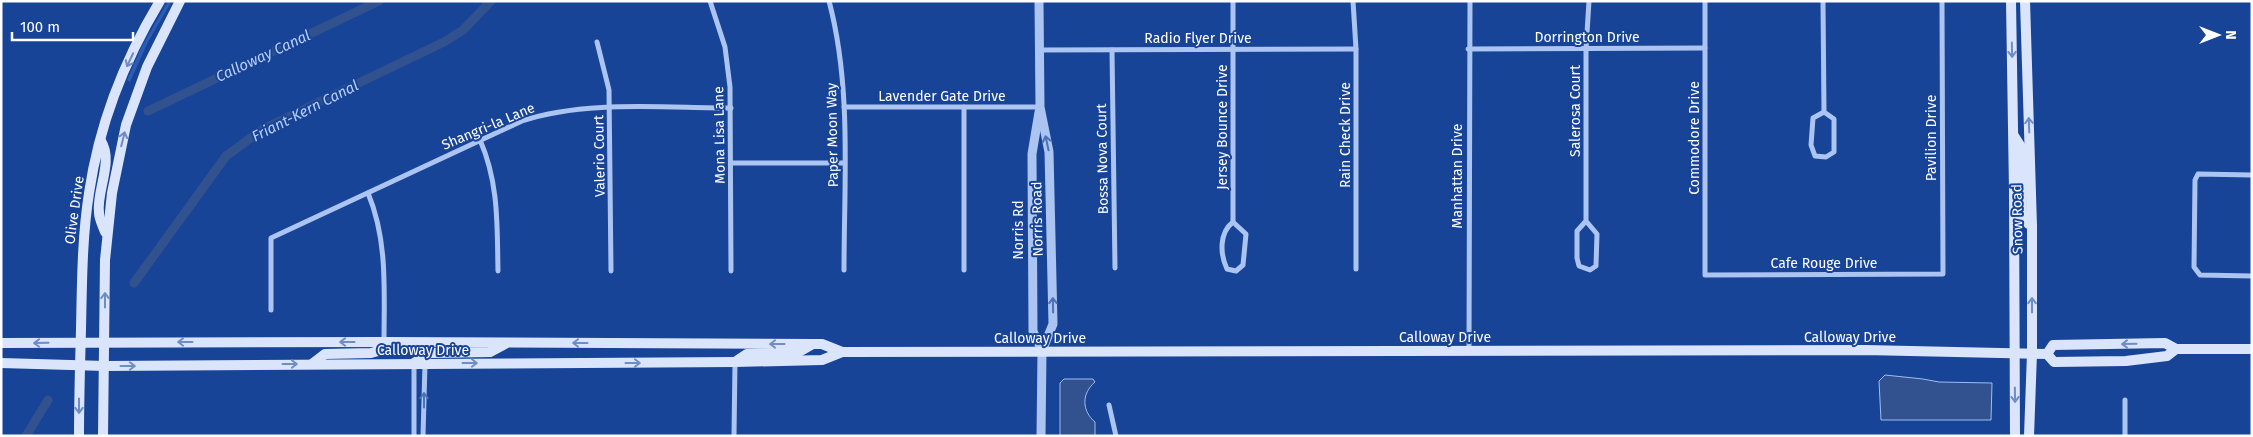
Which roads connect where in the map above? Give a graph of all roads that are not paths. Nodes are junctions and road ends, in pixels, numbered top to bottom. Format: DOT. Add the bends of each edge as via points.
graph roads {
  1 [pos="160,1"];
  2 [pos="180,1"];
  3 [pos="710,1"];
  4 [pos="829,1"];
  5 [pos="1039,1"];
  6 [pos="1233,1"];
  7 [pos="1353,1"];
  8 [pos="1470,1"];
  9 [pos="1589,1"];
  10 [pos="1705,1"];
  11 [pos="1824,1"];
  12 [pos="1942,1"];
  13 [pos="2011,1"];
  14 [pos="2024,2"];
  15 [pos="597,42"];
  16 [pos="1586,48"];
  17 [pos="1705,48"];
  18 [pos="1233,49"];
  19 [pos="1356,49"];
  20 [pos="1468,49"];
  21 [pos="1039,50"];
  22 [pos="1112,50"];
  23 [pos="844,107"];
  24 [pos="964,107"];
  25 [pos="1040,107"];
  26 [pos="609,108"];
  27 [pos="731,108"];
  28 [pos="1824,112"];
  29 [pos="2014,135"];
  30 [pos="100,140"];
  31 [pos="480,140"];
  32 [pos="731,163"];
  33 [pos="844,163"];
  34 [pos="2252,175"];
  35 [pos="368,193"];
  36 [pos="1586,221"];
  37 [pos="1233,222"];
  38 [pos="2032,226"];
  39 [pos="106,235"];
  40 [pos="1115,268"];
  41 [pos="844,270"];
  42 [pos="964,270"];
  43 [pos="1356,270"];
  44 [pos="498,271"];
  45 [pos="611,271"];
  46 [pos="731,271"];
  47 [pos="1943,274"];
  48 [pos="1705,275"];
  49 [pos="2252,276"];
  50 [pos="272,310"];
  51 [pos="81,342"];
  52 [pos="105,342"];
  53 [pos="384,342"];
  54 [pos="1,343"];
  55 [pos="508,343"];
  56 [pos="814,344"];
  57 [pos="2252,348"];
  58 [pos="2176,349"];
  59 [pos="1469,350"];
  60 [pos="1042,351"];
  61 [pos="842,352"];
  62 [pos="2014,353"];
  63 [pos="2032,353"];
  64 [pos="2047,354"];
  65 [pos="735,362"];
  66 [pos="1,363"];
  67 [pos="419,363"];
  68 [pos="311,364"];
  69 [pos="79,365"];
  70 [pos="104,366"];
  71 [pos="2126,400"];
  72 [pos="1109,405"];
  73 [pos="79,436"];
  74 [pos="103,436"];
  75 [pos="414,436"];
  76 [pos="423,436"];
  77 [pos="734,436"];
  78 [pos="1041,436"];
  79 [pos="1116,436"];
  80 [pos="2015,436"];
  81 [pos="2029,436"];
  82 [pos="2125,436"];
  1 -- 30 [label="main road, Olive Drive, one-way" via="114,93"];
  39 -- 2 [label="main road, one-way" via="126,125 147,66"];
  3 -- 27 [label="street, Mona Lisa Lane" via="725,47"];
  4 -- 23 [label="street, Paper Moon Way" via="840,51"];
  5 -- 21 [label="street, Norris Road"];
  6 -- 18 [label="street, Jersey Bounce Drive"];
  7 -- 19 [label="street, Rain Check Drive"];
  8 -- 20 [label="street, Manhattan Drive"];
  9 -- 16 [label="street, Salerosa Court"];
  10 -- 17 [label="street, Commodore Drive"];
  11 -- 28 [label="street"];
  12 -- 47 [label="street, Pavilion Drive"];
  13 -- 29 [label="main road, Snow Road, one-way"];
  38 -- 14 [label="main road, Snow Road, one-way"];
  15 -- 26 [label="street, Valerio Court" via="606,71"];
  16 -- 17 [label="street, Dorrington Drive"];
  16 -- 20 [label="street, Dorrington Drive"];
  16 -- 36 [label="street, Salerosa Court"];
  17 -- 48 [label="street, Commodore Drive"];
  18 -- 19 [label="street, Radio Flyer Drive"];
  18 -- 22 [label="street, Radio Flyer Drive"];
  18 -- 37 [label="street, Jersey Bounce Drive"];
  19 -- 43 [label="street, Rain Check Drive"];
  20 -- 59 [label="street, Manhattan Drive"];
  21 -- 22 [label="street, Radio Flyer Drive"];
  21 -- 25 [label="street, Norris Road"];
  22 -- 40 [label="street, Bossa Nova Court"];
  23 -- 24 [label="street, Lavender Gate Drive"];
  23 -- 33 [label="street, Paper Moon Way"];
  24 -- 25 [label="street, Lavender Gate Drive"];
  24 -- 42 [label="street"];
  25 -- 60 [label="street, Norris Rd" via="1032,154 1032,262 1033,331"];
  60 -- 25 [label="street, Norris Road, one-way" via="1053,324 1049,152"];
  26 -- 27 [label="street, Shangri-la Lane"];
  26 -- 31 [label="street, Shangri-la Lane" via="539,115"];
  26 -- 45 [label="street, Valerio Court"];
  27 -- 32 [label="street, Mona Lisa Lane"];
  28 -- 28 [label="street" via="1814,118 1811,145 1814,156 1826,157 1834,152 1834,118"];
  29 -- 38 [label="main road" via="2021,147 2022,215"];
  29 -- 62 [label="main road, Snow Road"];
  30 -- 39 [label="main road" via="104,145 105,160 98,212"];
  30 -- 51 [label="main road, Olive Drive" via="84,228"];
  31 -- 35 [label="street, Shangri-la Lane"];
  31 -- 44 [label="street" via="495,188"];
  32 -- 33 [label="street"];
  32 -- 46 [label="street, Mona Lisa Lane"];
  33 -- 41 [label="street, Paper Moon Way"];
  34 -- 49 [label="street" via="2198,174 2195,180 2194,268 2200,275"];
  35 -- 50 [label="street, Shangri-la Lane" via="272,238"];
  35 -- 53 [label="street" via="378,220 384,258"];
  36 -- 36 [label="street, Salerosa Court" via="1597,234 1598,256 1596,266 1590,270 1579,266 1577,258 1577,231"];
  37 -- 37 [label="street, Jersey Bounce Drive" via="1246,234 1243,265 1236,271 1228,269 1222,245 1224,233"];
  63 -- 38 [label="main road, Snow Road, one-way"];
  52 -- 39 [label="main road, one-way"];
  47 -- 48 [label="street, Cafe Rouge Drive"];
  51 -- 52 [label="main road, Calloway Drive"];
  51 -- 54 [label="main road, Calloway Drive, one-way"];
  51 -- 69 [label="main road, Olive Drive"];
  53 -- 52 [label="main road, Calloway Drive, one-way"];
  52 -- 70 [label="main road"];
  53 -- 55 [label="main road, Calloway Drive"];
  53 -- 68 [label="main road" via="378,351 326,354"];
  56 -- 55 [label="main road, Calloway Drive, one-way"];
  55 -- 67 [label="main road" via="490,352 430,353"];
  56 -- 61 [label="main road, Calloway Drive"];
  56 -- 65 [label="main road" via="799,352 747,354"];
  57 -- 58 [label="main road, Calloway Drive"];
  58 -- 64 [label="main road, Calloway Drive" via="2167,356 2126,361 2054,362"];
  58 -- 64 [label="main road, Calloway Drive, one-way" via="2165,343 2053,345"];
  59 -- 60 [label="main road, Calloway Drive"];
  59 -- 62 [label="main road, Calloway Drive"];
  60 -- 61 [label="main road, Calloway Drive"];
  60 -- 78 [label="street, Norris Road"];
  61 -- 65 [label="main road, Calloway Drive" via="822,360"];
  62 -- 63 [label="main road, Calloway Drive"];
  62 -- 80 [label="main road, Snow Road, one-way"];
  63 -- 64 [label="main road, Calloway Drive"];
  63 -- 81 [label="main road, Snow Road"];
  67 -- 65 [label="main road, Calloway Drive, one-way"];
  65 -- 77 [label="street"];
  66 -- 69 [label="main road, Calloway Drive"];
  67 -- 68 [label="main road, Calloway Drive"];
  67 -- 75 [label="street"];
  76 -- 67 [label="street, one-way"];
  70 -- 68 [label="main road, Calloway Drive, one-way"];
  69 -- 70 [label="main road, Calloway Drive"];
  69 -- 73 [label="main road, Olive Drive, one-way"];
  70 -- 74 [label="main road"];
  71 -- 82 [label="street"];
  72 -- 79 [label="street"];
}
